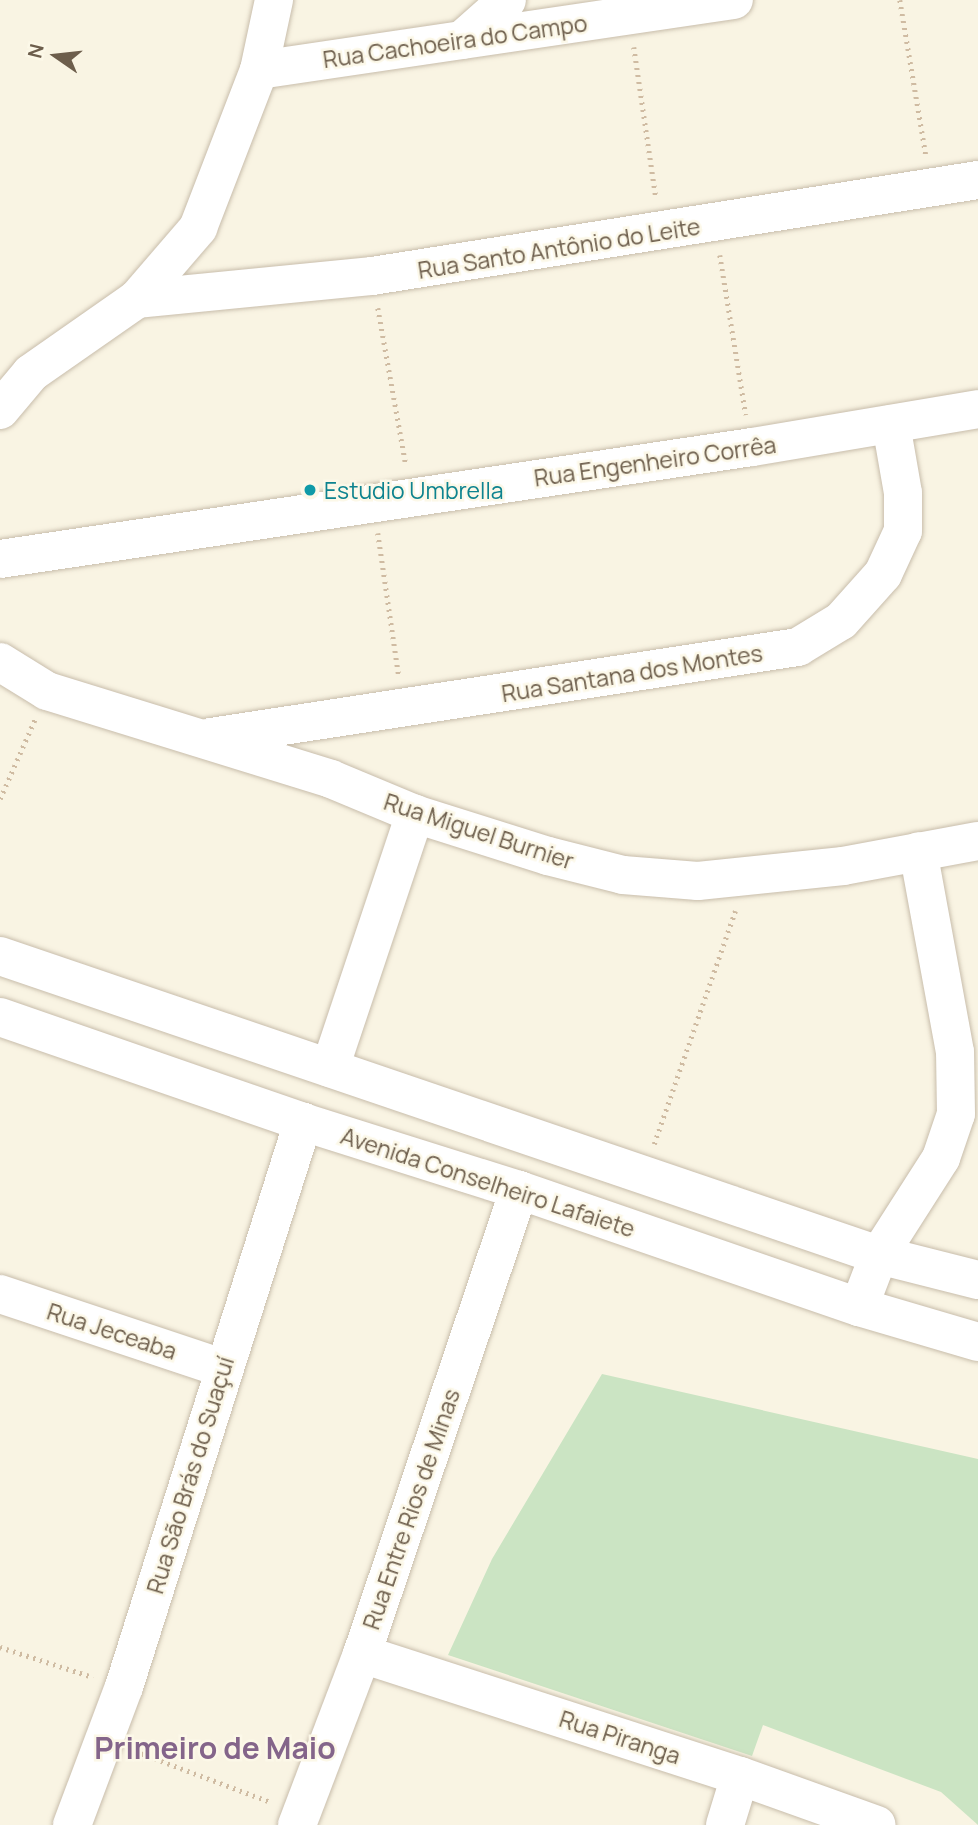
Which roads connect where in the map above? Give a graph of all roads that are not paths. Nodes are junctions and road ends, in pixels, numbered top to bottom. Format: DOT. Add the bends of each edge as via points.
graph roads {
  1 [pos="274,0"];
  2 [pos="507,0"];
  3 [pos="734,0"];
  4 [pos="462,40"];
  5 [pos="258,70"];
  6 [pos="978,180"];
  7 [pos="137,299"];
  8 [pos="978,409"];
  9 [pos="0,410"];
  10 [pos="891,424"];
  11 [pos="0,559"];
  12 [pos="0,662"];
  13 [pos="200,738"];
  14 [pos="415,814"];
  15 [pos="978,841"];
  16 [pos="918,851"];
  17 [pos="0,956"];
  18 [pos="0,1017"];
  19 [pos="246,1040"];
  20 [pos="330,1068"];
  21 [pos="370,1084"];
  22 [pos="228,1096"];
  23 [pos="303,1122"];
  24 [pos="352,1136"];
  25 [pos="519,1190"];
  26 [pos="879,1255"];
  27 [pos="978,1280"];
  28 [pos="0,1294"];
  29 [pos="859,1307"];
  30 [pos="978,1342"];
  31 [pos="223,1368"];
  32 [pos="362,1654"];
  33 [pos="740,1776"];
  34 [pos="299,1819"];
  35 [pos="72,1825"];
  36 [pos="725,1825"];
  37 [pos="877,1825"];
  1 -- 5 [label="street"];
  2 -- 4 [label="street"];
  3 -- 4 [label="street, Rua Cachoeira do Campo"];
  4 -- 5 [label="street, Rua Cachoeira do Campo"];
  5 -- 7 [label="street" via="198,228"];
  6 -- 7 [label="street, Rua Santo Antônio do Leite" via="372,276"];
  7 -- 9 [label="street" via="31,373"];
  8 -- 10 [label="street, Rua Engenheiro Corrêa"];
  10 -- 11 [label="street, Rua Engenheiro Corrêa"];
  10 -- 13 [label="street, Rua Santana dos Montes" via="903,492 903,531 883,574 841,621 798,647"];
  12 -- 13 [label="street, Rua Miguel Burnier" via="47,691"];
  13 -- 14 [label="street, Rua Miguel Burnier" via="331,779"];
  14 -- 16 [label="street, Rua Miguel Burnier" via="623,875 698,881 843,866"];
  14 -- 20 [label="street"];
  15 -- 16 [label="street, Rua Miguel Burnier"];
  16 -- 26 [label="street" via="955,1052 956,1114 941,1158"];
  17 -- 19 [label="street"];
  18 -- 22 [label="street, Avenida Conselheiro Lafaiete"];
  19 -- 20 [label="street"];
  19 -- 22 [label="street"];
  20 -- 21 [label="street"];
  21 -- 24 [label="street"];
  21 -- 26 [label="street"];
  22 -- 23 [label="street, Avenida Conselheiro Lafaiete"];
  23 -- 24 [label="street, Avenida Conselheiro Lafaiete"];
  23 -- 31 [label="street, Rua São Brás do Suaçuí"];
  24 -- 25 [label="street, Avenida Conselheiro Lafaiete"];
  25 -- 29 [label="street, Avenida Conselheiro Lafaiete"];
  25 -- 32 [label="street, Rua Entre Rios de Minas"];
  26 -- 27 [label="street"];
  26 -- 29 [label="street"];
  28 -- 31 [label="street, Rua Jeceaba"];
  29 -- 30 [label="street, Avenida Conselheiro Lafaiete"];
  31 -- 35 [label="street, Rua São Brás do Suaçuí" via="124,1687"];
  32 -- 33 [label="street, Rua Piranga"];
  32 -- 34 [label="street, Rua Entre Rios de Minas"];
  33 -- 36 [label="street"];
  33 -- 37 [label="street, Rua Piranga"];
}
